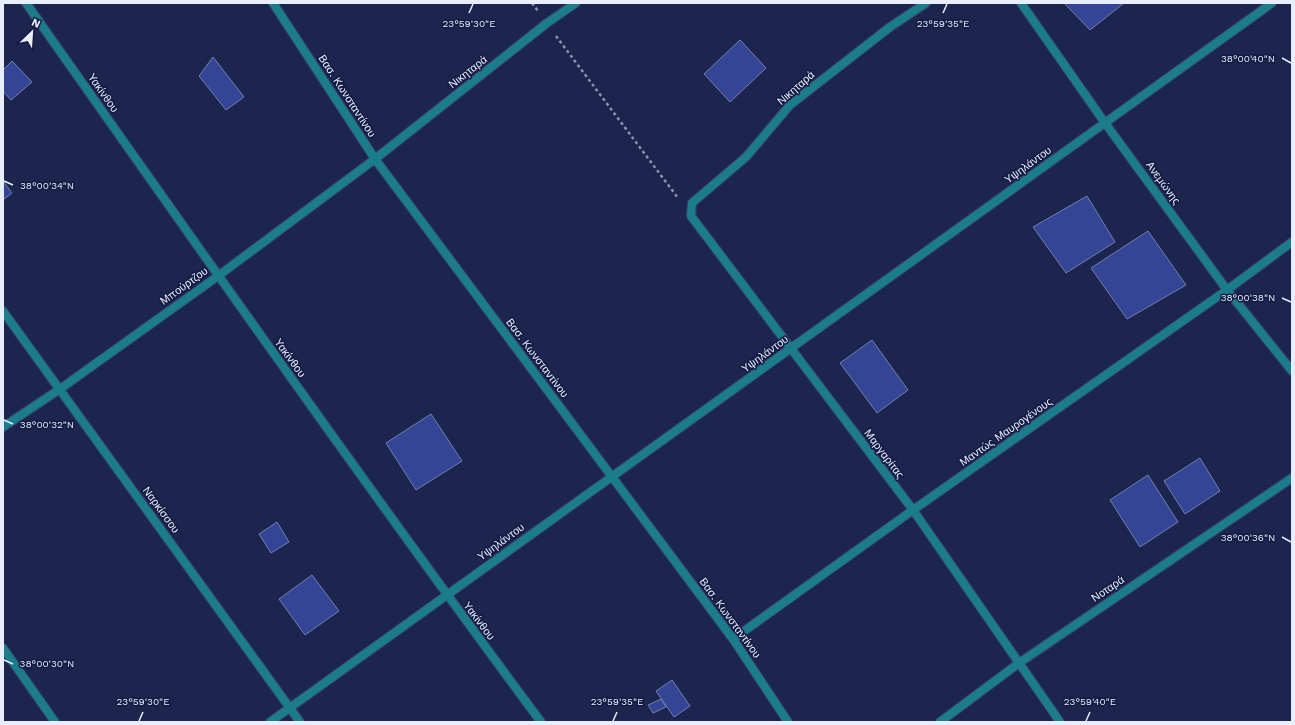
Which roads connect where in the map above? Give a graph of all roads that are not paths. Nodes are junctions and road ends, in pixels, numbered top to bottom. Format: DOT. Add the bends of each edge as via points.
graph roads {
  1 [pos="26,3"];
  2 [pos="273,3"];
  3 [pos="576,3"];
  4 [pos="926,3"];
  5 [pos="1021,3"];
  6 [pos="1272,3"];
  7 [pos="1106,123"];
  8 [pos="375,159"];
  9 [pos="691,216"];
  10 [pos="1292,242"];
  11 [pos="218,276"];
  12 [pos="1227,290"];
  13 [pos="3,311"];
  14 [pos="790,349"];
  15 [pos="1292,371"];
  16 [pos="60,389"];
  17 [pos="3,427"];
  18 [pos="612,477"];
  19 [pos="1292,478"];
  20 [pos="913,510"];
  21 [pos="447,595"];
  22 [pos="733,639"];
  23 [pos="3,648"];
  24 [pos="1019,663"];
  25 [pos="290,708"];
  26 [pos="55,722"];
  27 [pos="270,722"];
  28 [pos="300,722"];
  29 [pos="541,722"];
  30 [pos="788,722"];
  31 [pos="940,722"];
  32 [pos="1060,722"];
  1 -- 11 [label="street, Υακίνθου"];
  2 -- 8 [label="street, Βασ. Κωνσταντίνου"];
  3 -- 8 [label="street, Νικηταρά"];
  4 -- 9 [label="street, Νικηταρά" via="890,27 790,105 746,157 692,203"];
  5 -- 7 [label="street, Ανεμώνης"];
  6 -- 7 [label="street, Υψηλάντου"];
  7 -- 12 [label="street, Ανεμώνης"];
  7 -- 14 [label="street, Υψηλάντου"];
  8 -- 11 [label="street, Μπούρτζου"];
  8 -- 18 [label="street, Βασ. Κωνσταντίνου"];
  9 -- 14 [label="street, Μαργαρίτας"];
  10 -- 12 [label="street, Μαντώς Μαυρογένους"];
  11 -- 16 [label="street, Μπούρτζου"];
  11 -- 21 [label="street, Υακίνθου"];
  12 -- 15 [label="street, Ανεμώνης"];
  12 -- 20 [label="street, Μαντώς Μαυρογένους"];
  13 -- 16 [label="street, Ναρκίσσου"];
  14 -- 18 [label="street, Υψηλάντου"];
  14 -- 20 [label="street, Μαργαρίτας"];
  16 -- 17 [label="street, Μπούρτζου"];
  16 -- 25 [label="street, Ναρκίσσου"];
  18 -- 21 [label="street, Υψηλάντου"];
  18 -- 22 [label="street, Βασ. Κωνσταντίνου"];
  19 -- 24 [label="street, Νοταρά"];
  20 -- 22 [label="street, Μαντώς Μαυρογένους"];
  20 -- 24 [label="street, Μαργαρίτας"];
  21 -- 25 [label="street, Υψηλάντου"];
  21 -- 29 [label="street, Υακίνθου"];
  22 -- 30 [label="street, Βασ. Κωνσταντίνου"];
  23 -- 26 [label="street"];
  24 -- 31 [label="street, Νοταρά"];
  24 -- 32 [label="street, Μαργαρίτας"];
  25 -- 27 [label="street, Υψηλάντου"];
  25 -- 28 [label="street, Ναρκίσσου"];
}
